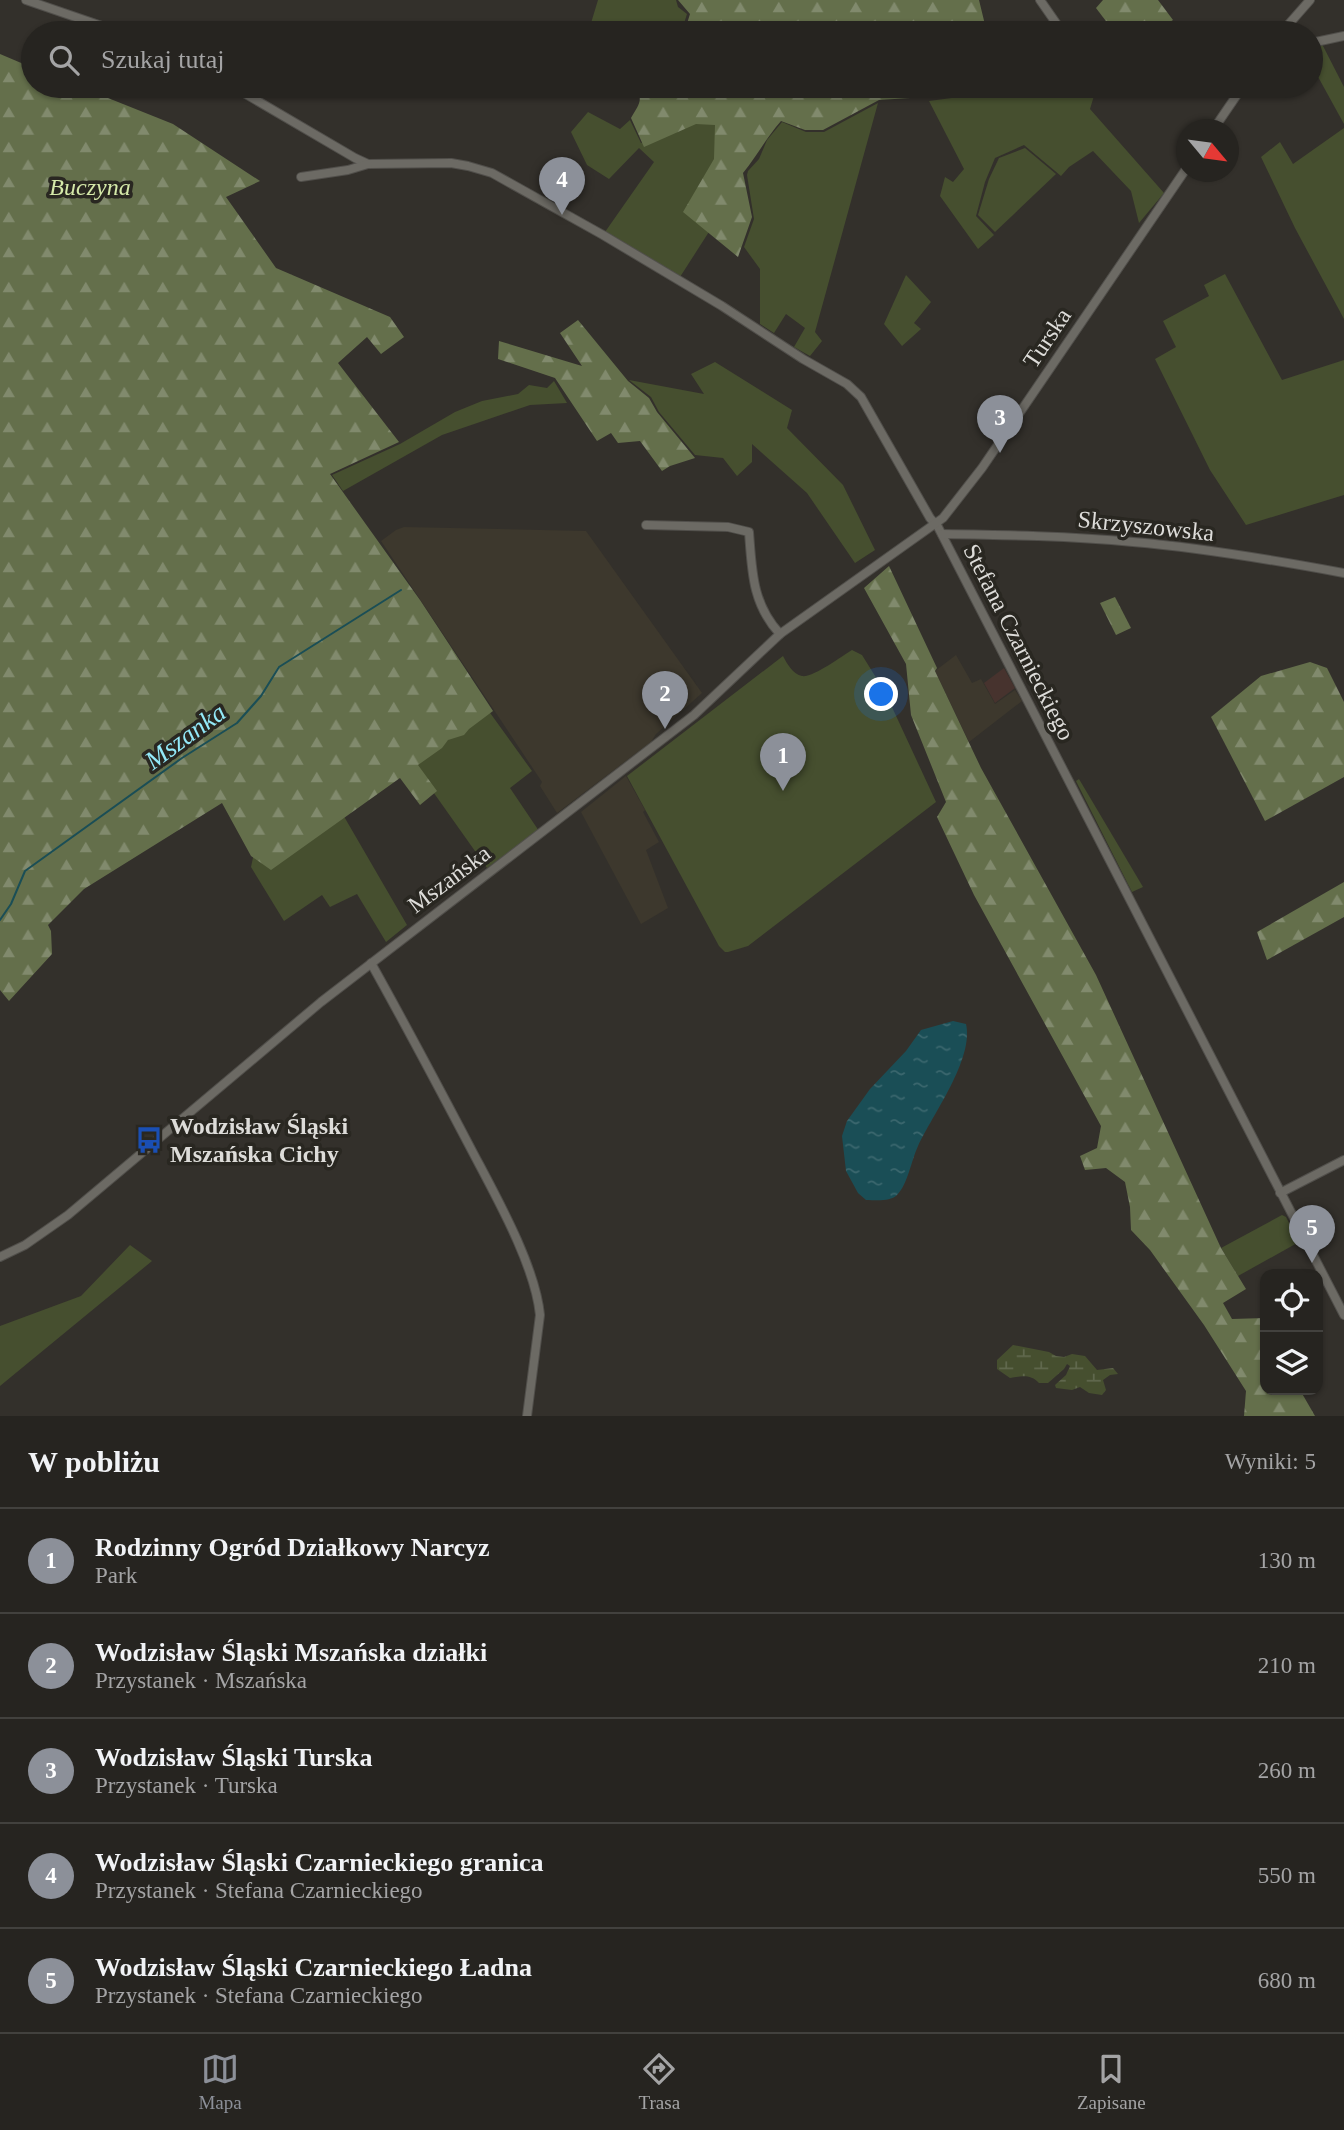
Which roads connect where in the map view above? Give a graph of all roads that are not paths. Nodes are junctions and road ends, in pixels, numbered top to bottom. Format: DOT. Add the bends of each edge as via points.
graph roads {
  1 [pos="26,0"];
  2 [pos="1040,0"];
  3 [pos="1310,0"];
  4 [pos="87,21"];
  5 [pos="1055,21"];
  6 [pos="1292,21"];
  7 [pos="1344,36"];
  8 [pos="1323,40"];
  9 [pos="253,98"];
  10 [pos="1235,98"];
  11 [pos="1220,119"];
  12 [pos="368,164"];
  13 [pos="301,177"];
  14 [pos="1177,182"];
  15 [pos="646,525"];
  16 [pos="936,525"];
  17 [pos="923,534"];
  18 [pos="942,534"];
  19 [pos="1344,573"];
  20 [pos="780,634"];
  21 [pos="371,963"];
  22 [pos="1344,1160"];
  23 [pos="1280,1193"];
  24 [pos="0,1257"];
  25 [pos="1344,1315"];
  26 [pos="527,1416"];
  1 -- 4 [label="street"];
  2 -- 5 [label="street"];
  3 -- 6 [label="street"];
  7 -- 8 [label="street"];
  9 -- 12 [label="street"];
  10 -- 11 [label="street"];
  12 -- 13 [label="street"];
  12 -- 16 [label="street, Stefana Czarnieckiego" via="432,163 486,170 603,235 847,384 861,397"];
  14 -- 16 [label="street, Turska" via="982,468"];
  15 -- 20 [label="street" via="728,527 749,532 760,605"];
  16 -- 17 [label="street, Turska"];
  16 -- 18 [label="street, Stefana Czarnieckiego"];
  17 -- 20 [label="street, Mszańska"];
  18 -- 19 [label="street, Skrzyszowska" via="1136,542"];
  18 -- 23 [label="street, Stefana Czarnieckiego"];
  20 -- 21 [label="street, Mszańska" via="694,715"];
  21 -- 24 [label="street, Mszańska" via="68,1215"];
  21 -- 26 [label="street" via="481,1168 530,1273 540,1315"];
  22 -- 23 [label="street"];
  23 -- 25 [label="street, Stefana Czarnieckiego"];
}
